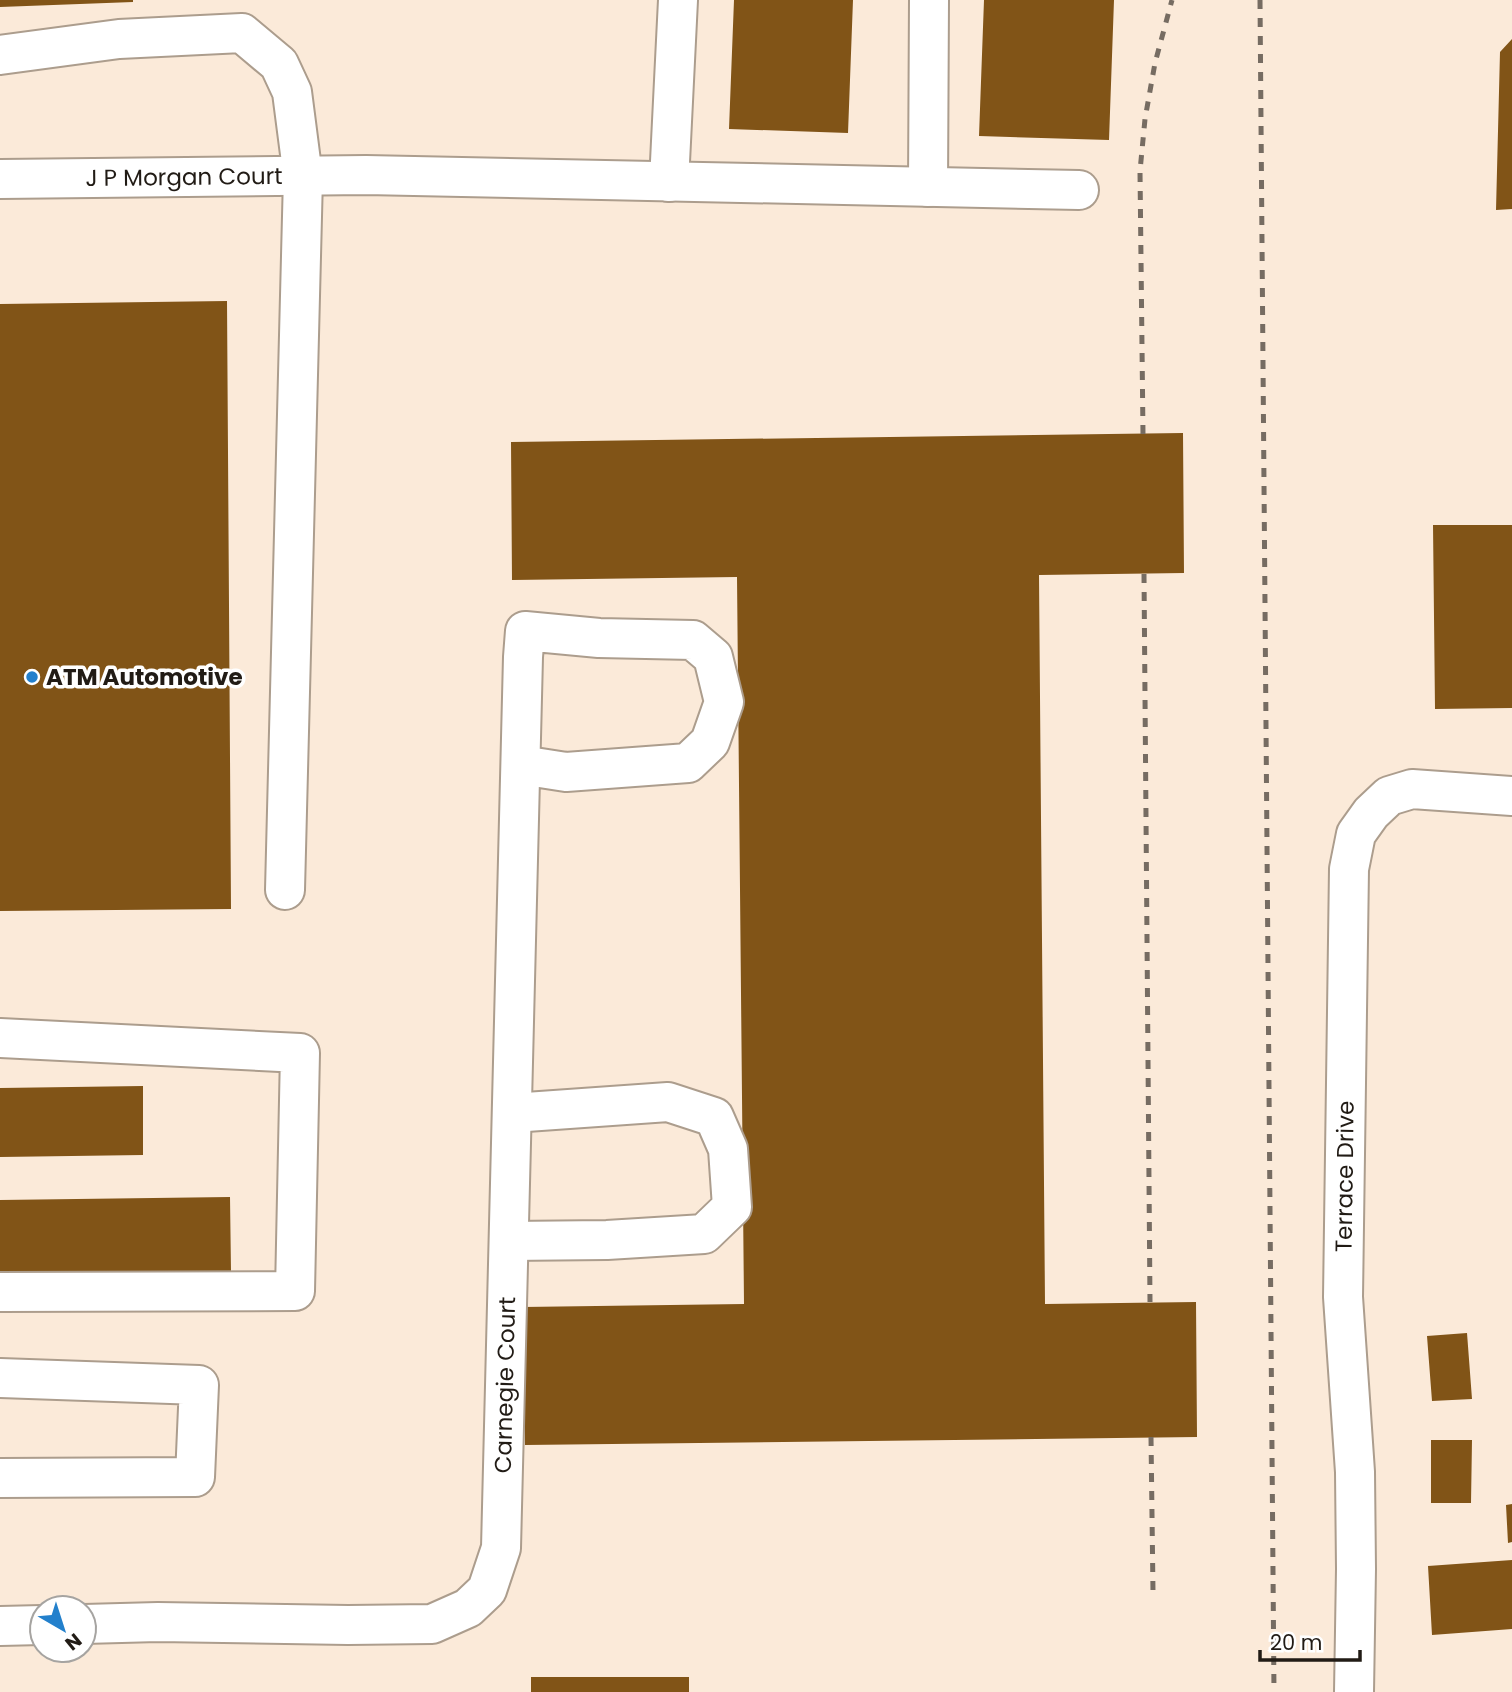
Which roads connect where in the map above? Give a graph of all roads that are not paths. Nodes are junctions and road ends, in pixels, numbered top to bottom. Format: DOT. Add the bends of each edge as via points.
graph roads {
  1 [pos="678,0"];
  2 [pos="929,0"];
  3 [pos="0,55"];
  4 [pos="303,177"];
  5 [pos="0,179"];
  6 [pos="669,182"];
  7 [pos="928,187"];
  8 [pos="1079,190"];
  9 [pos="521,765"];
  10 [pos="1512,796"];
  11 [pos="285,890"];
  12 [pos="0,1038"];
  13 [pos="512,1114"];
  14 [pos="509,1241"];
  15 [pos="0,1292"];
  16 [pos="0,1378"];
  17 [pos="0,1478"];
  18 [pos="98,1624"];
  19 [pos="28,1625"];
  20 [pos="0,1626"];
  21 [pos="1354,1692"];
  1 -- 6 [label="street"];
  2 -- 7 [label="street"];
  3 -- 4 [label="street" via="119,39 243,33 279,64 292,92"];
  4 -- 5 [label="street, J P Morgan Court"];
  4 -- 6 [label="street, J P Morgan Court"];
  4 -- 11 [label="street"];
  6 -- 7 [label="street, J P Morgan Court"];
  7 -- 8 [label="street, J P Morgan Court"];
  9 -- 9 [label="street, Carnegie Court" via="566,772 688,763 710,742 724,702 713,657 693,640 526,631"];
  9 -- 13 [label="street, Carnegie Court"];
  10 -- 21 [label="street, Terrace Drive" via="1412,789 1389,796 1356,834 1349,869 1343,1297 1354,1472"];
  12 -- 15 [label="street" via="300,1053 295,1291"];
  13 -- 14 [label="street, Carnegie Court"];
  13 -- 14 [label="street" via="668,1102 714,1116 729,1149 732,1207 705,1234"];
  14 -- 18 [label="street, Carnegie Court" via="500,1548 487,1590 468,1608 432,1623"];
  16 -- 17 [label="street" via="199,1385 195,1477"];
  19 -- 20 [label="street"];
}
